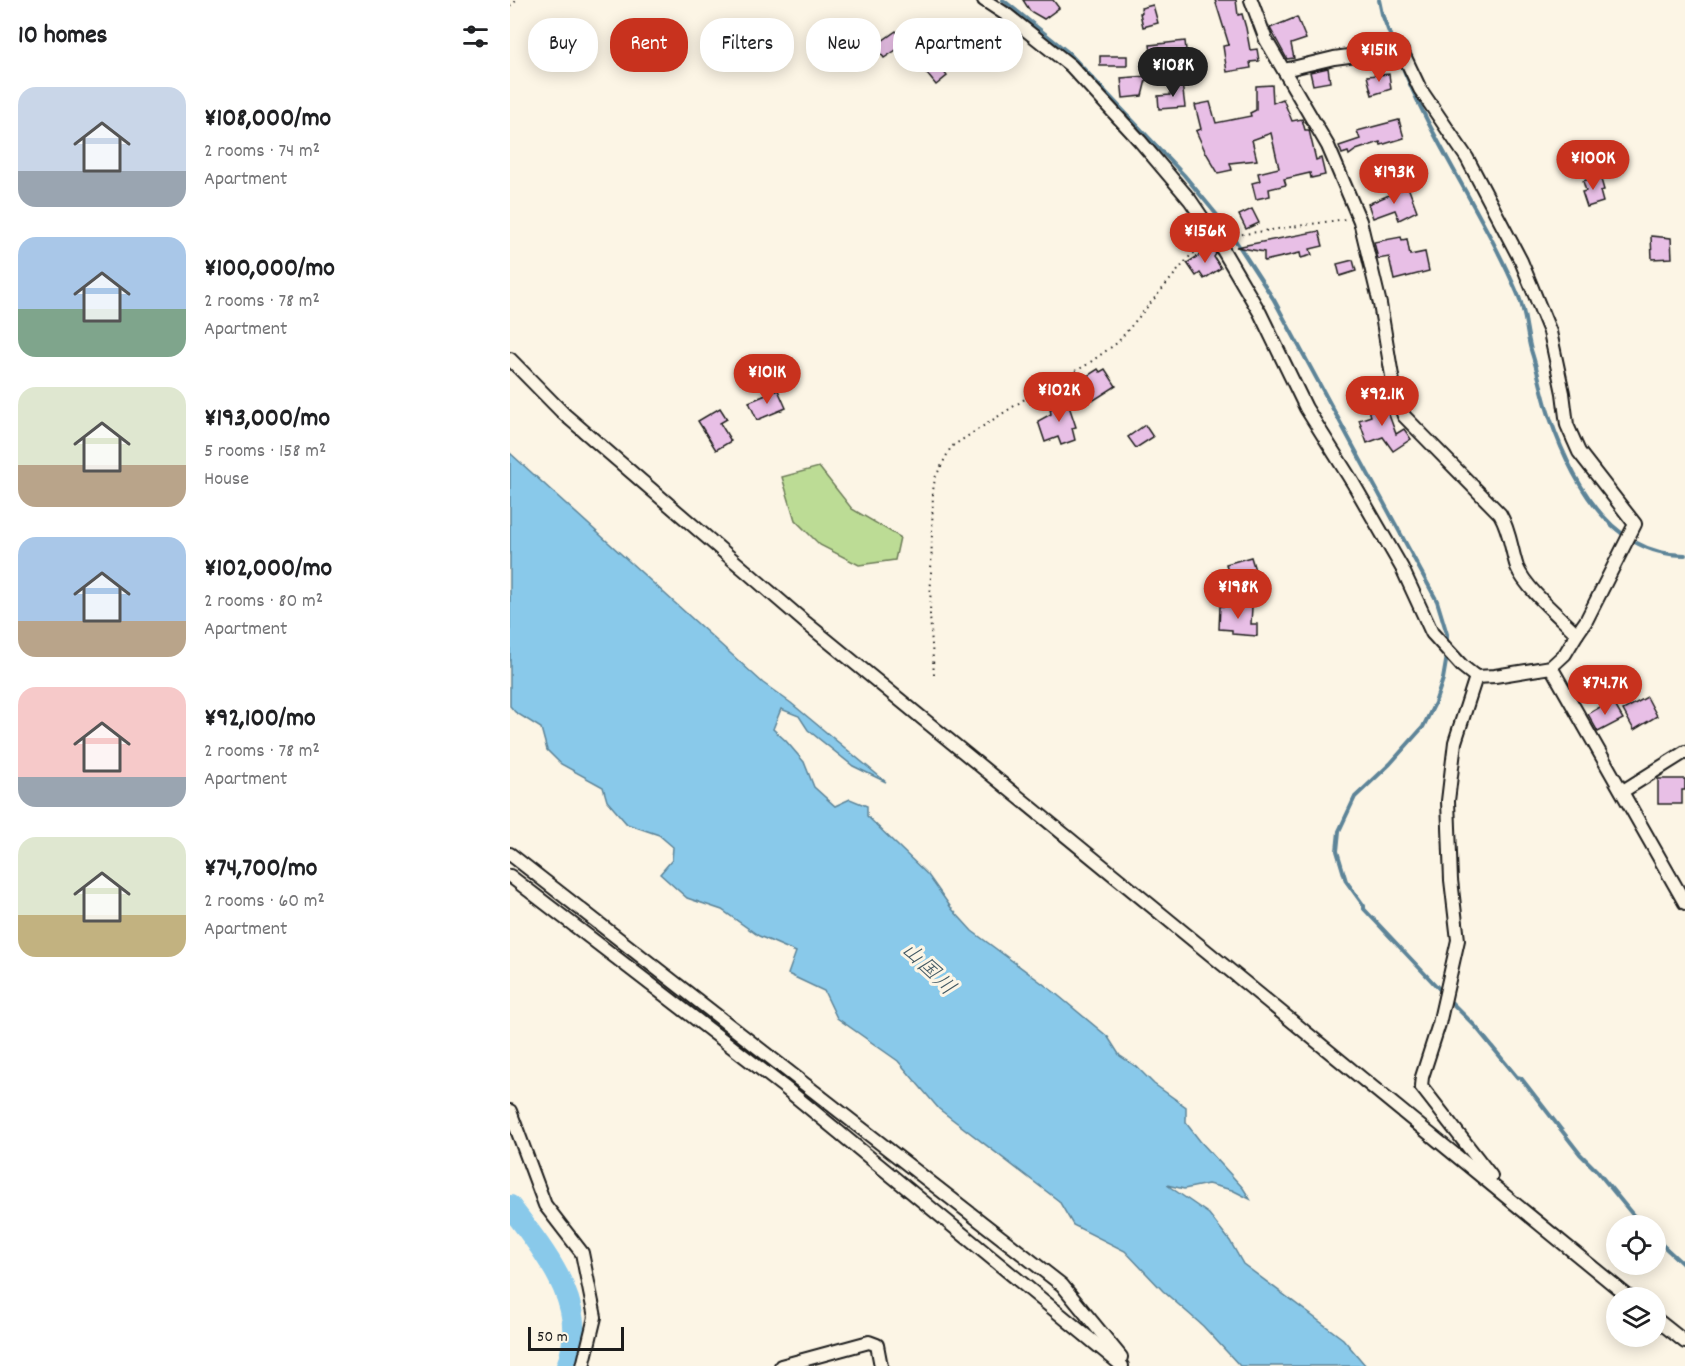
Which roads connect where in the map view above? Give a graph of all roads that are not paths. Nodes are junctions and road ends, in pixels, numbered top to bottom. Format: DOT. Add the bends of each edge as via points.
graph roads {
  1 [pos="984,0"];
  2 [pos="1251,0"];
  3 [pos="1284,70"];
  4 [pos="510,359"];
  5 [pos="1577,634"];
  6 [pos="1551,667"];
  7 [pos="1476,677"];
  8 [pos="1685,752"];
  9 [pos="1623,791"];
  10 [pos="510,854"];
  11 [pos="510,876"];
  12 [pos="1685,903"];
  13 [pos="510,1111"];
  14 [pos="1505,1194"];
  15 [pos="1617,1287"];
  16 [pos="1666,1327"];
  17 [pos="1685,1342"];
  18 [pos="1120,1364"];
  19 [pos="583,1366"];
  20 [pos="781,1366"];
  21 [pos="881,1366"];
  1 -- 7 [label="street" via="1071,66 1190,200 1260,313 1306,408 1402,568 1432,633"];
  2 -- 3 [label="street" via="1266,40"];
  3 -- 5 [label="street" via="1328,146 1360,222 1380,304 1394,388 1404,416 1500,514 1508,528 1518,569 1528,585"];
  3 -- 5 [label="street" via="1401,49 1420,89 1467,158 1516,251 1550,332 1567,425 1579,452 1635,524"];
  4 -- 14 [label="street" via="564,414 806,623"];
  5 -- 6 [label="street"];
  6 -- 7 [label="street"];
  6 -- 9 [label="street"];
  7 -- 14 [label="street" via="1455,742 1448,801 1458,940 1421,1086"];
  8 -- 9 [label="street"];
  9 -- 12 [label="street"];
  10 -- 18 [label="street" via="1062,1285 1121,1357"];
  11 -- 18 [label="street" via="784,1087"];
  13 -- 19 [label="street" via="545,1205 582,1253 595,1317"];
  14 -- 15 [label="street"];
  16 -- 17 [label="street"];
  20 -- 21 [label="street" via="868,1342 877,1345"];
}
